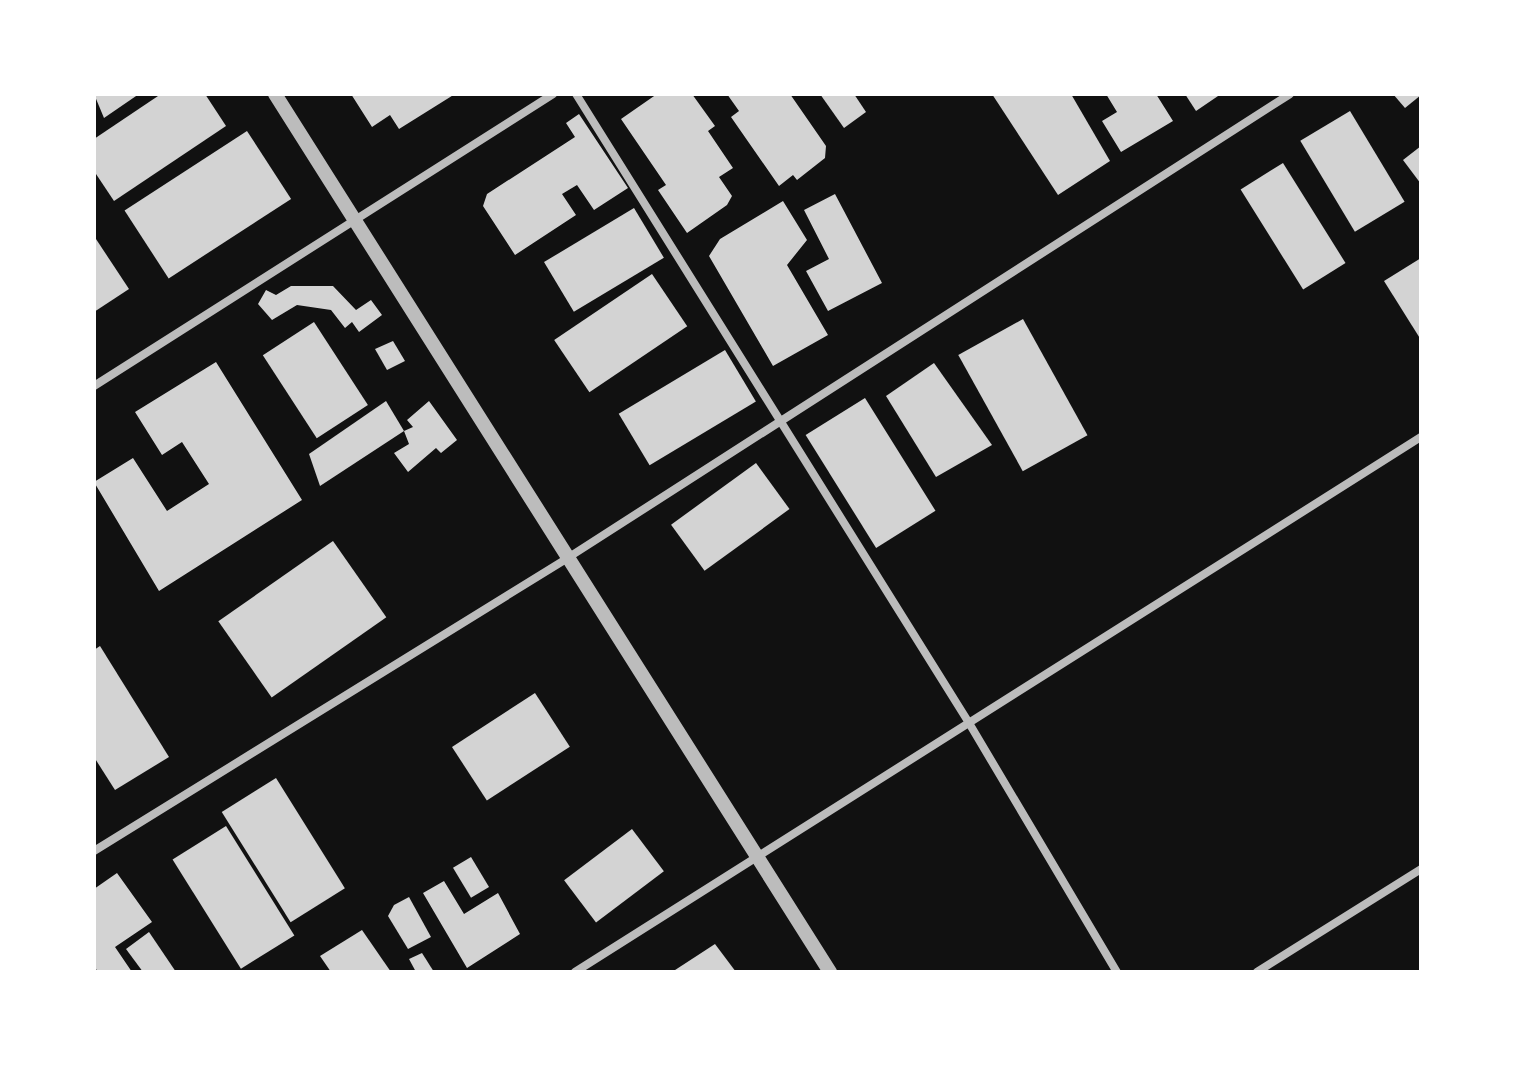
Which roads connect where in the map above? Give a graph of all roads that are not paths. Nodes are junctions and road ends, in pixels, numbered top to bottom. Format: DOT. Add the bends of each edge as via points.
graph roads {
  1 [pos="275,94"];
  2 [pos="553,94"];
  3 [pos="576,94"];
  4 [pos="1290,94"];
  5 [pos="355,220"];
  6 [pos="94,386"];
  7 [pos="780,421"];
  8 [pos="1421,437"];
  9 [pos="566,559"];
  10 [pos="969,723"];
  11 [pos="94,851"];
  12 [pos="757,857"];
  13 [pos="1421,869"];
  14 [pos="575,972"];
  15 [pos="830,972"];
  16 [pos="1117,972"];
  17 [pos="1257,972"];
  1 -- 5 [label="street"];
  2 -- 5 [label="street"];
  3 -- 7 [label="street"];
  4 -- 7 [label="street"];
  5 -- 6 [label="street"];
  5 -- 9 [label="street"];
  7 -- 9 [label="street"];
  7 -- 10 [label="street"];
  8 -- 10 [label="street"];
  9 -- 11 [label="street"];
  9 -- 12 [label="street"];
  10 -- 12 [label="street"];
  10 -- 16 [label="street"];
  12 -- 14 [label="street"];
  12 -- 15 [label="street"];
  13 -- 17 [label="street"];
}
